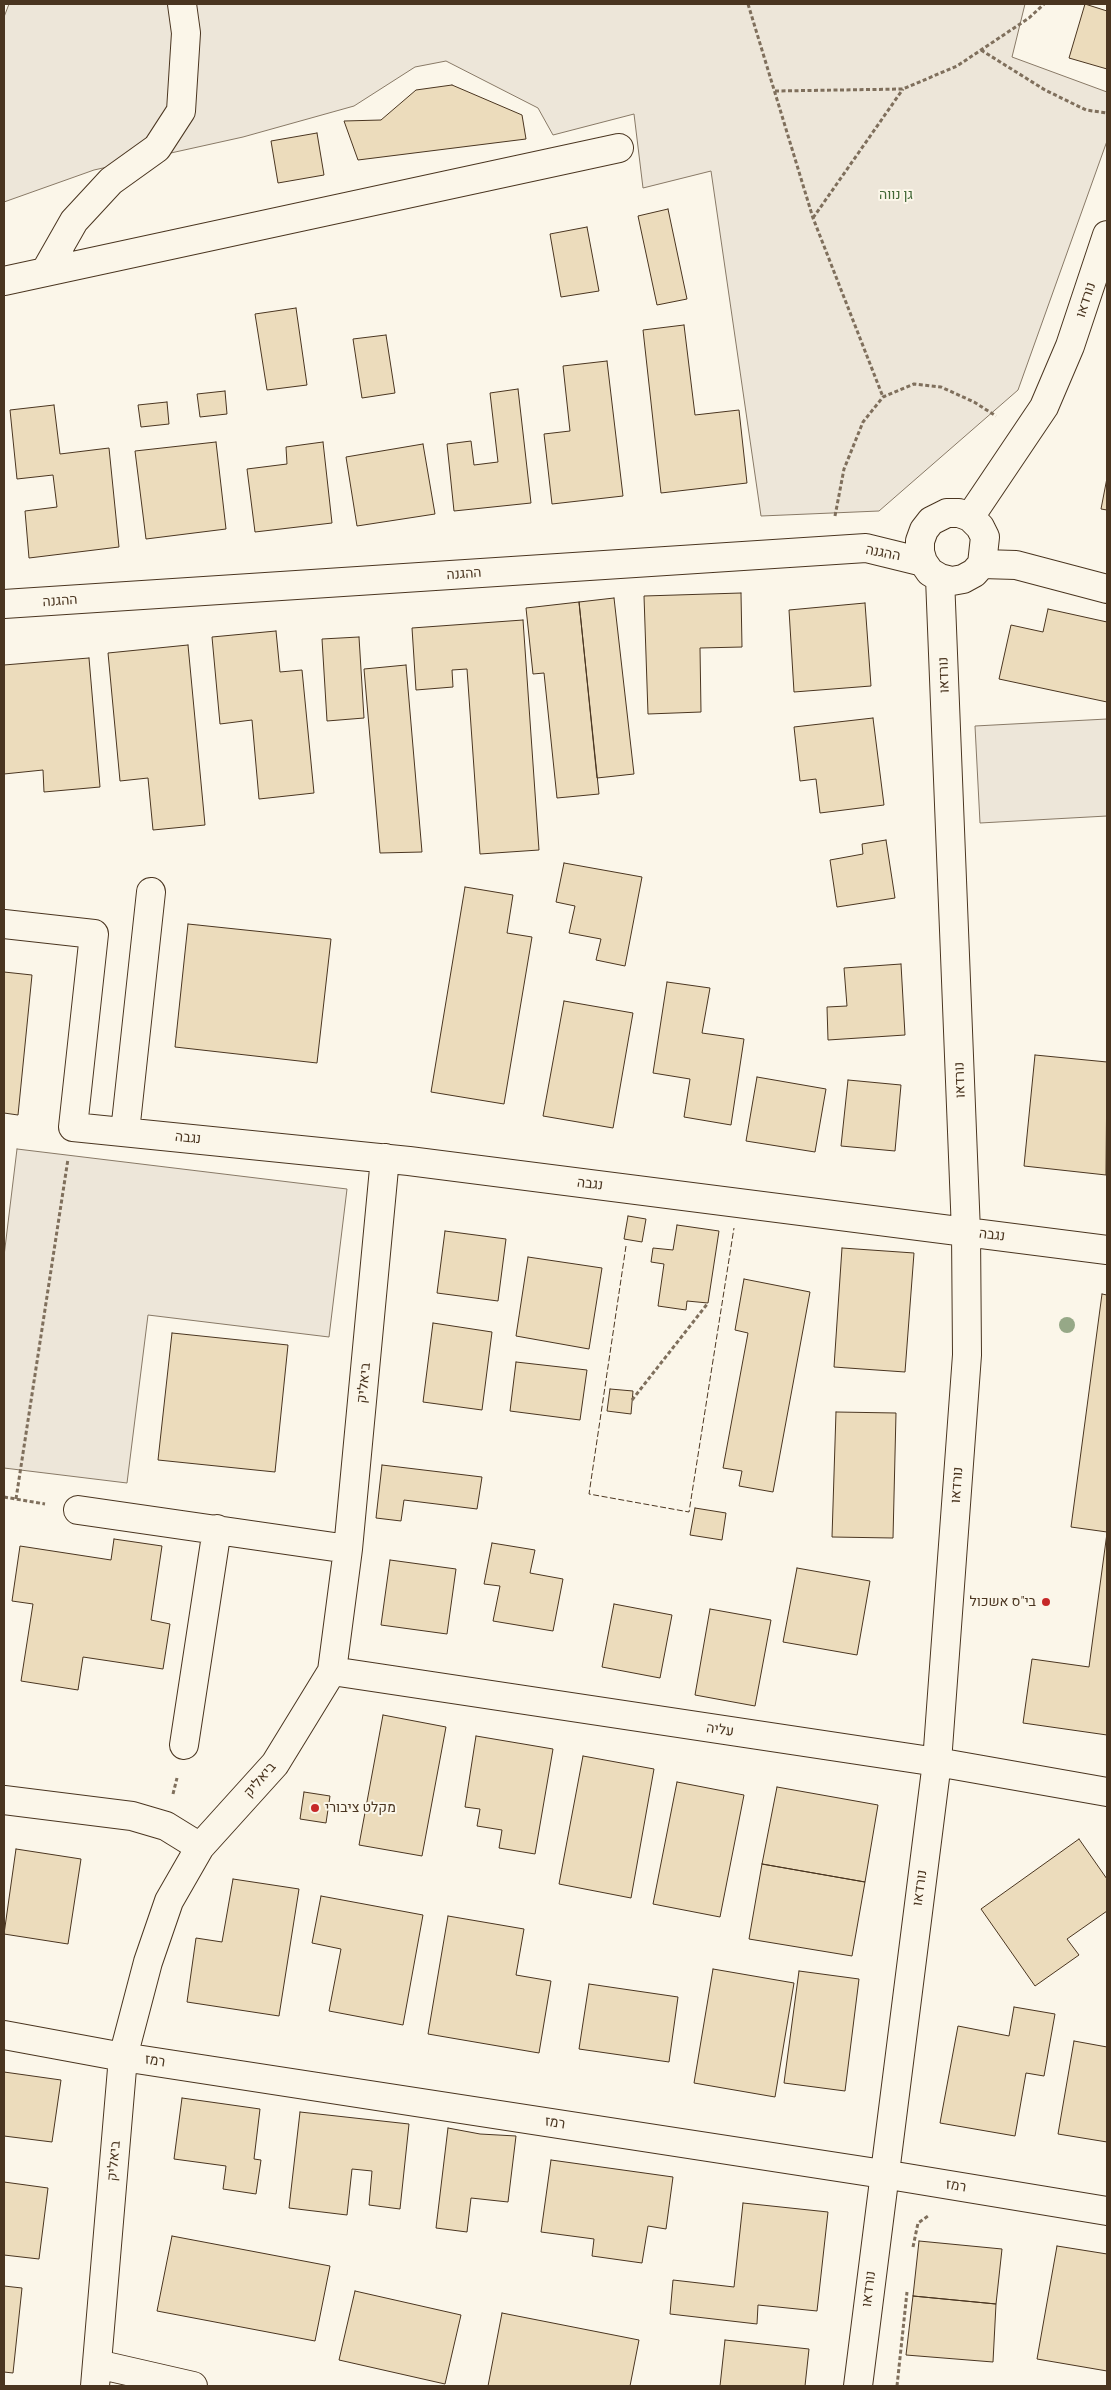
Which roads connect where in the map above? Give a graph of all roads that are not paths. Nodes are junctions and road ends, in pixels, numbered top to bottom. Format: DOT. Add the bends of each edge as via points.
graph roads {
  1 [pos="182,4"];
  2 [pos="619,148"];
  3 [pos="1107,235"];
  4 [pos="45,272"];
  5 [pos="4,280"];
  6 [pos="970,517"];
  7 [pos="982,564"];
  8 [pos="931,570"];
  9 [pos="1107,589"];
  10 [pos="4,604"];
  11 [pos="152,892"];
  12 [pos="4,924"];
  13 [pos="125,1132"];
  14 [pos="385,1158"];
  15 [pos="966,1232"];
  16 [pos="1107,1250"];
  17 [pos="78,1510"];
  18 [pos="217,1529"];
  19 [pos="348,1549"];
  20 [pos="332,1671"];
  21 [pos="184,1745"];
  22 [pos="937,1762"];
  23 [pos="1107,1792"];
  24 [pos="4,1800"];
  25 [pos="200,1847"];
  26 [pos="4,2035"];
  27 [pos="123,2057"];
  28 [pos="884,2174"];
  29 [pos="1107,2212"];
  30 [pos="96,2375"];
  31 [pos="193,2386"];
  32 [pos="858,2386"];
  1 -- 4 [label="street" via="186,33 181,111 157,148 111,181 74,221"];
  2 -- 4 [label="street"];
  3 -- 6 [label="street, נורדאו" via="1070,346 1044,407"];
  4 -- 5 [label="street"];
  6 -- 7 [label="street" via="985,537"];
  6 -- 8 [label="street" via="947,513 931,520 920,541 920,552"];
  7 -- 8 [label="street" via="974,573 952,581"];
  7 -- 9 [label="street" via="1016,566"];
  8 -- 10 [label="street, ההגנה" via="866,548"];
  8 -- 15 [label="street, נורדאו"];
  11 -- 13 [label="street"];
  12 -- 13 [label="street, נגבה" via="94,934 73,1126"];
  13 -- 14 [label="street, נגבה"];
  14 -- 15 [label="street, נגבה"];
  14 -- 19 [label="street, ביאליק"];
  15 -- 16 [label="street, נגבה"];
  15 -- 22 [label="street, נורדאו" via="967,1355"];
  17 -- 18 [label="street"];
  18 -- 19 [label="street"];
  18 -- 21 [label="street"];
  19 -- 20 [label="street, ביאליק"];
  20 -- 22 [label="street, עליה"];
  20 -- 25 [label="street, ביאליק" via="275,1764"];
  22 -- 23 [label="street, עליה"];
  22 -- 28 [label="street, נורדאו"];
  24 -- 25 [label="street" via="132,1816 166,1826"];
  25 -- 27 [label="street, ביאליק" via="168,1901"];
  26 -- 27 [label="street, רמז"];
  27 -- 28 [label="street, רמז"];
  27 -- 30 [label="street, ביאליק"];
  28 -- 29 [label="street, רמז"];
  28 -- 32 [label="street, נורדאו"];
  30 -- 31 [label="street"];
}
